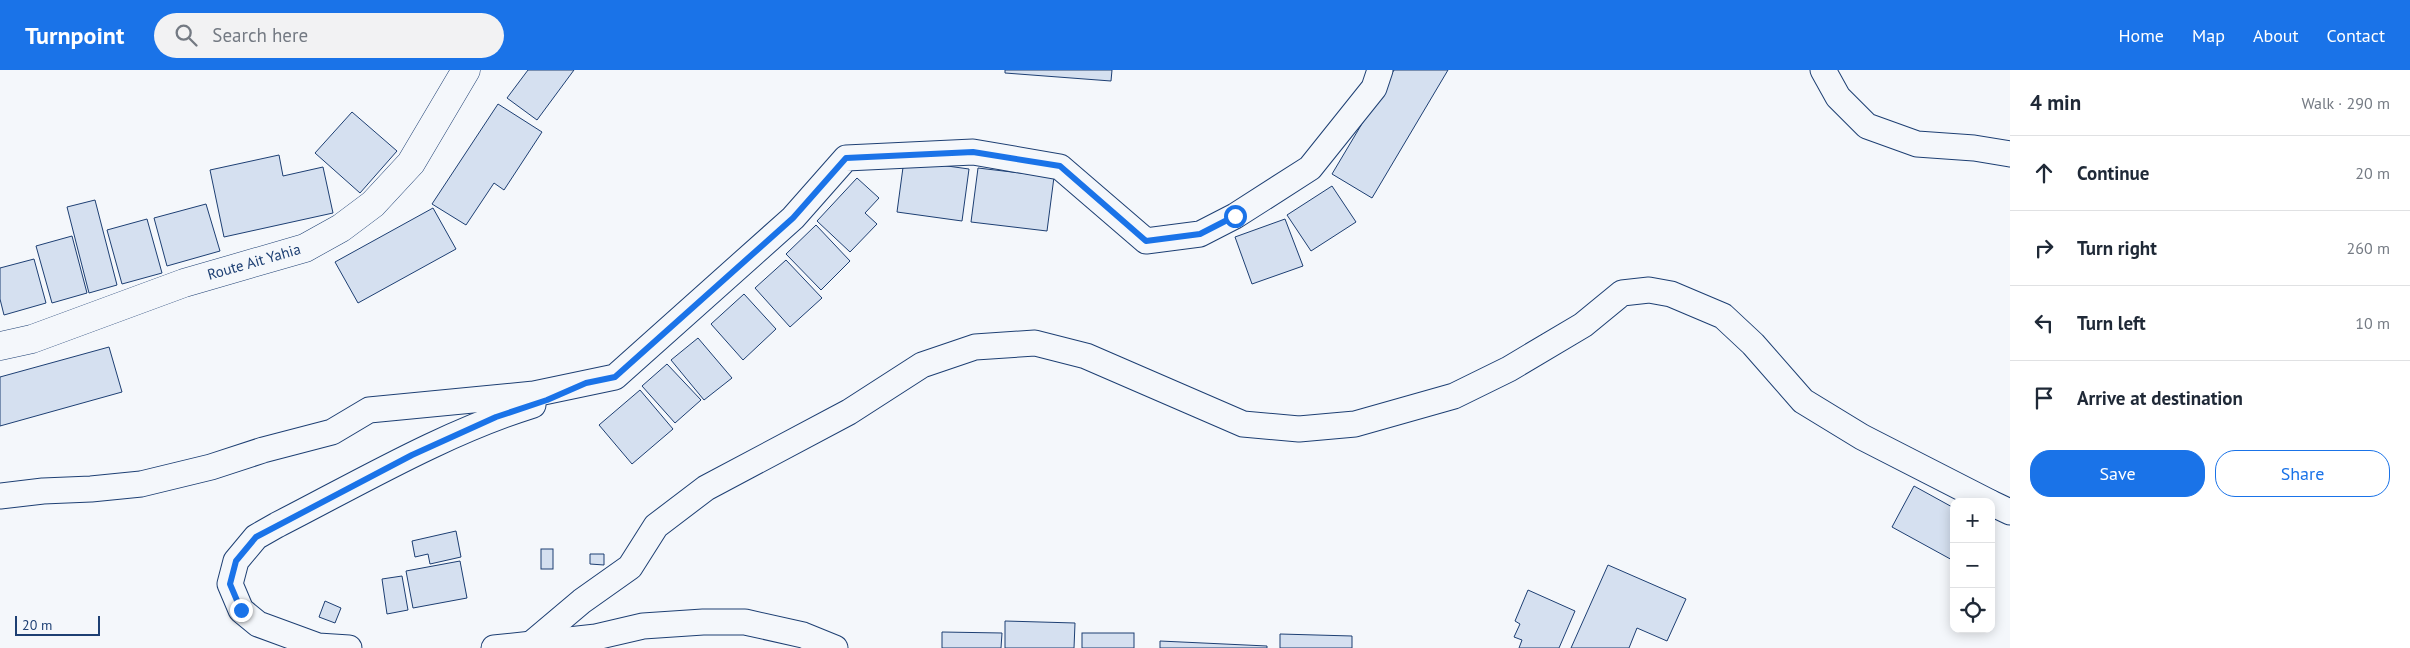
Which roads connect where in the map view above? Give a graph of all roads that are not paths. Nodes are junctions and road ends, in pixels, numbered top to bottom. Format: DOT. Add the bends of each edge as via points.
graph roads {
  1 [pos="466,70"];
  2 [pos="1380,70"];
  3 [pos="1823,70"];
  4 [pos="2010,154"];
  5 [pos="0,346"];
  6 [pos="586,383"];
  7 [pos="0,496"];
  8 [pos="1982,498"];
  9 [pos="1995,504"];
  10 [pos="2010,512"];
  11 [pos="531,644"];
  12 [pos="350,648"];
  13 [pos="494,648"];
  14 [pos="835,648"];
  1 -- 5 [label="main road, Route Ait Yahia" via="411,163 373,204 342,228 305,248 184,283 32,339"];
  2 -- 6 [label="street" via="1374,88 1310,168 1235,216 1200,234 1146,241 1060,166 973,152 846,158 793,218 615,377"];
  3 -- 4 [label="street" via="1838,97 1867,126 1917,144"];
  6 -- 7 [label="street" via="534,394 369,410 332,432 150,482"];
  6 -- 12 [label="street" via="496,417 412,455 256,537 236,561 230,584 241,610 258,624 318,646"];
  8 -- 11 [label="street" via="1862,438 1803,402 1754,344 1722,316 1671,294 1649,290 1622,293 1583,325 1509,369 1454,396 1355,424 1299,429 1243,424 1086,356 1035,343 975,346 922,365 849,412 706,488 656,526 630,567 582,601"];
  9 -- 10 [label="street"];
  11 -- 13 [label="street"];
  11 -- 14 [label="street" via="596,637 642,626 745,622 803,636"];
}
